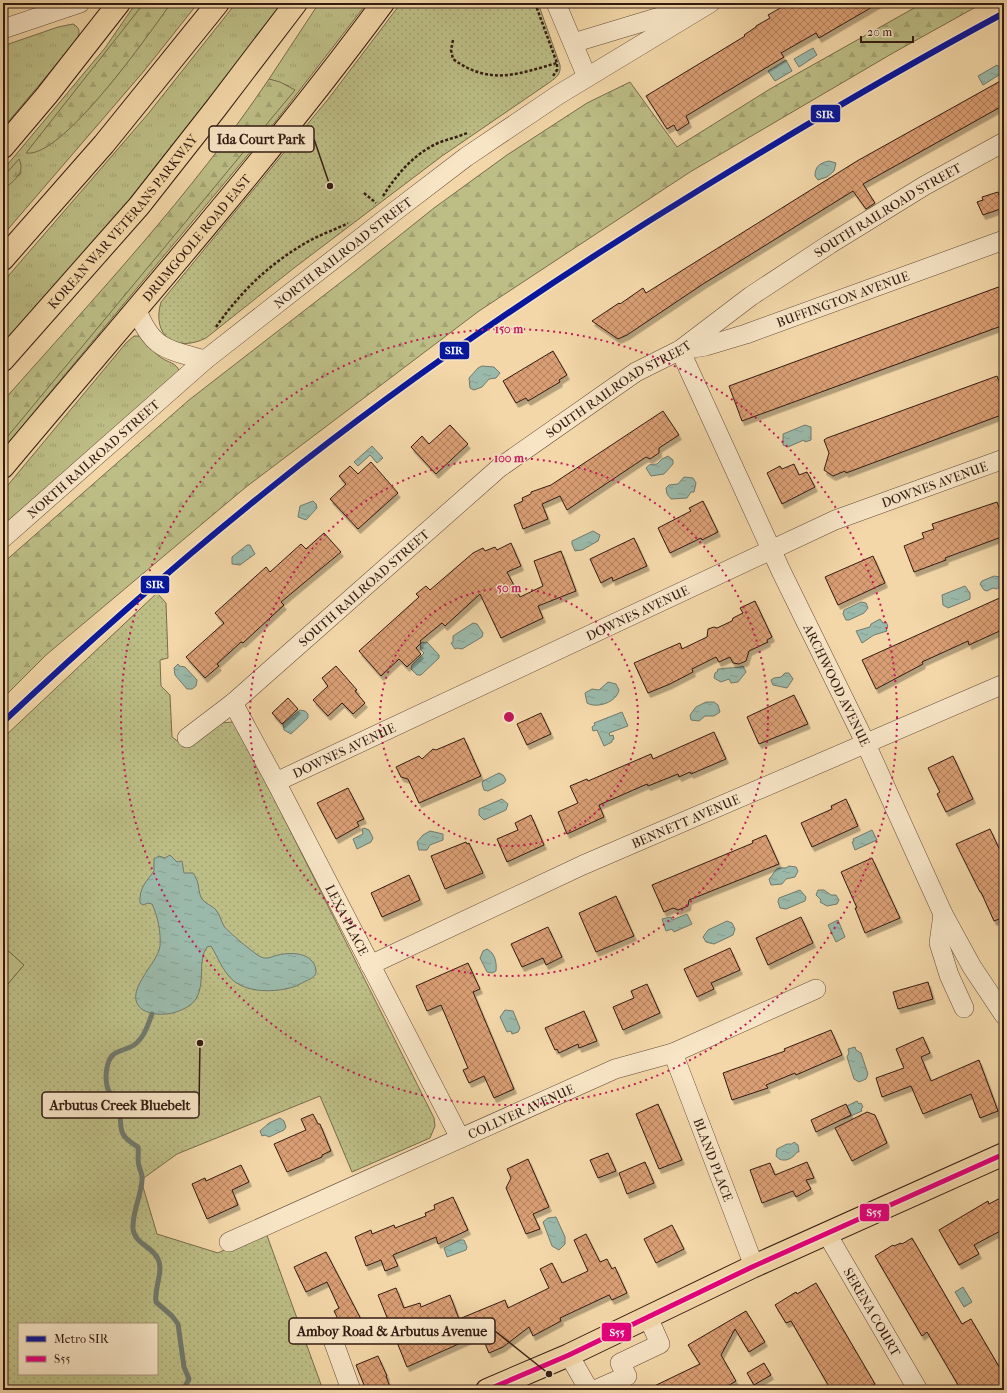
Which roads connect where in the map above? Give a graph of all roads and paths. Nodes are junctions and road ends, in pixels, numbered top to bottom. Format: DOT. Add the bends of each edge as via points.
graph roads {
  1 [pos="80,3"];
  2 [pos="119,3"];
  3 [pos="218,3"];
  4 [pos="296,3"];
  5 [pos="383,3"];
  6 [pos="535,3"];
  7 [pos="556,3"];
  8 [pos="706,3"];
  9 [pos="710,3"];
  10 [pos="3,29"];
  11 [pos="454,40"];
  12 [pos="573,43"];
  13 [pos="557,63"];
  14 [pos="587,77"];
  15 [pos="548,80"];
  16 [pos="469,132"];
  17 [pos="1004,142"];
  18 [pos="3,147"];
  19 [pos="364,193"];
  20 [pos="377,203"];
  21 [pos="371,208"];
  22 [pos="353,221"];
  23 [pos="20,240"];
  24 [pos="1004,240"];
  25 [pos="3,254"];
  26 [pos="3,259"];
  27 [pos="136,308"];
  28 [pos="212,331"];
  29 [pos="680,350"];
  30 [pos="3,360"];
  31 [pos="205,360"];
  32 [pos="1004,459"];
  33 [pos="3,467"];
  34 [pos="3,538"];
  35 [pos="773,549"];
  36 [pos="1004,684"];
  37 [pos="233,704"];
  38 [pos="188,738"];
  39 [pos="865,742"];
  40 [pos="276,782"];
  41 [pos="943,914"];
  42 [pos="370,965"];
  43 [pos="816,990"];
  44 [pos="964,1008"];
  45 [pos="1004,1015"];
  46 [pos="673,1053"];
  47 [pos="460,1138"];
  48 [pos="1004,1154"];
  49 [pos="827,1234"];
  50 [pos="229,1242"];
  51 [pos="754,1266"];
  52 [pos="648,1317"];
  53 [pos="333,1340"];
  54 [pos="569,1355"];
  55 [pos="351,1390"];
  56 [pos="487,1390"];
  57 [pos="589,1390"];
  58 [pos="595,1390"];
  59 [pos="918,1390"];
  1 -- 10 [label="street"];
  2 -- 18 [label="main road" via="56,85"];
  3 -- 23 [label="main road" via="104,144"];
  4 -- 30 [label="main road, KOREAN WAR VETERANS PARKWAY" via="139,206"];
  5 -- 27 [label="main road, DRUMGOOLE ROAD EAST" via="275,141"];
  6 -- 13 [label="path"];
  7 -- 12 [label="street"];
  8 -- 12 [label="street"];
  9 -- 14 [label="street, NORTH RAILROAD STREET"];
  11 -- 13 [label="path" via="451,50 454,59 486,75 514,76"];
  12 -- 14 [label="street"];
  13 -- 15 [label="path" via="557,70"];
  14 -- 31 [label="street, NORTH RAILROAD STREET" via="466,157"];
  16 -- 20 [label="path" via="438,143 419,154 402,170"];
  17 -- 29 [label="street, SOUTH RAILROAD STREET" via="924,186 830,244 751,296"];
  19 -- 20 [label="path"];
  20 -- 21 [label="path"];
  22 -- 28 [label="path" via="310,240 269,267 238,297"];
  23 -- 25 [label="main road"];
  23 -- 26 [label="main road"];
  24 -- 29 [label="street, BUFFINGTON AVENUE" via="746,334 706,346"];
  27 -- 31 [label="street" via="147,333 159,344"];
  27 -- 33 [label="main road, DRUMGOOLE ROAD EAST"];
  29 -- 35 [label="street, ARCHWOOD AVENUE"];
  29 -- 37 [label="street, SOUTH RAILROAD STREET" via="636,372 499,468"];
  31 -- 34 [label="street, NORTH RAILROAD STREET"];
  32 -- 35 [label="street, DOWNES AVENUE" via="835,520"];
  35 -- 39 [label="street, ARCHWOOD AVENUE"];
  35 -- 40 [label="street, DOWNES AVENUE"];
  36 -- 39 [label="street, BENNETT AVENUE"];
  37 -- 38 [label="street, SOUTH RAILROAD STREET"];
  37 -- 40 [label="street, LEXA PLACE"];
  39 -- 41 [label="street, ARCHWOOD AVENUE"];
  39 -- 42 [label="street, BENNETT AVENUE" via="583,865"];
  40 -- 42 [label="street, LEXA PLACE"];
  41 -- 44 [label="street" via="939,943 949,975"];
  41 -- 45 [label="street, ARCHWOOD AVENUE" via="965,955"];
  42 -- 47 [label="street, LEXA PLACE"];
  43 -- 46 [label="street, COLLYER AVENUE"];
  46 -- 47 [label="street, COLLYER AVENUE" via="615,1069"];
  46 -- 51 [label="street, BLAND PLACE"];
  47 -- 50 [label="street, COLLYER AVENUE"];
  48 -- 49 [label="main road"];
  49 -- 51 [label="main road"];
  49 -- 59 [label="street, SERENA COURT"];
  51 -- 52 [label="main road"];
  52 -- 54 [label="main road"];
  52 -- 58 [label="street" via="660,1344 620,1363 626,1376"];
  53 -- 55 [label="street"];
  54 -- 56 [label="main road"];
  54 -- 57 [label="street"];
}
